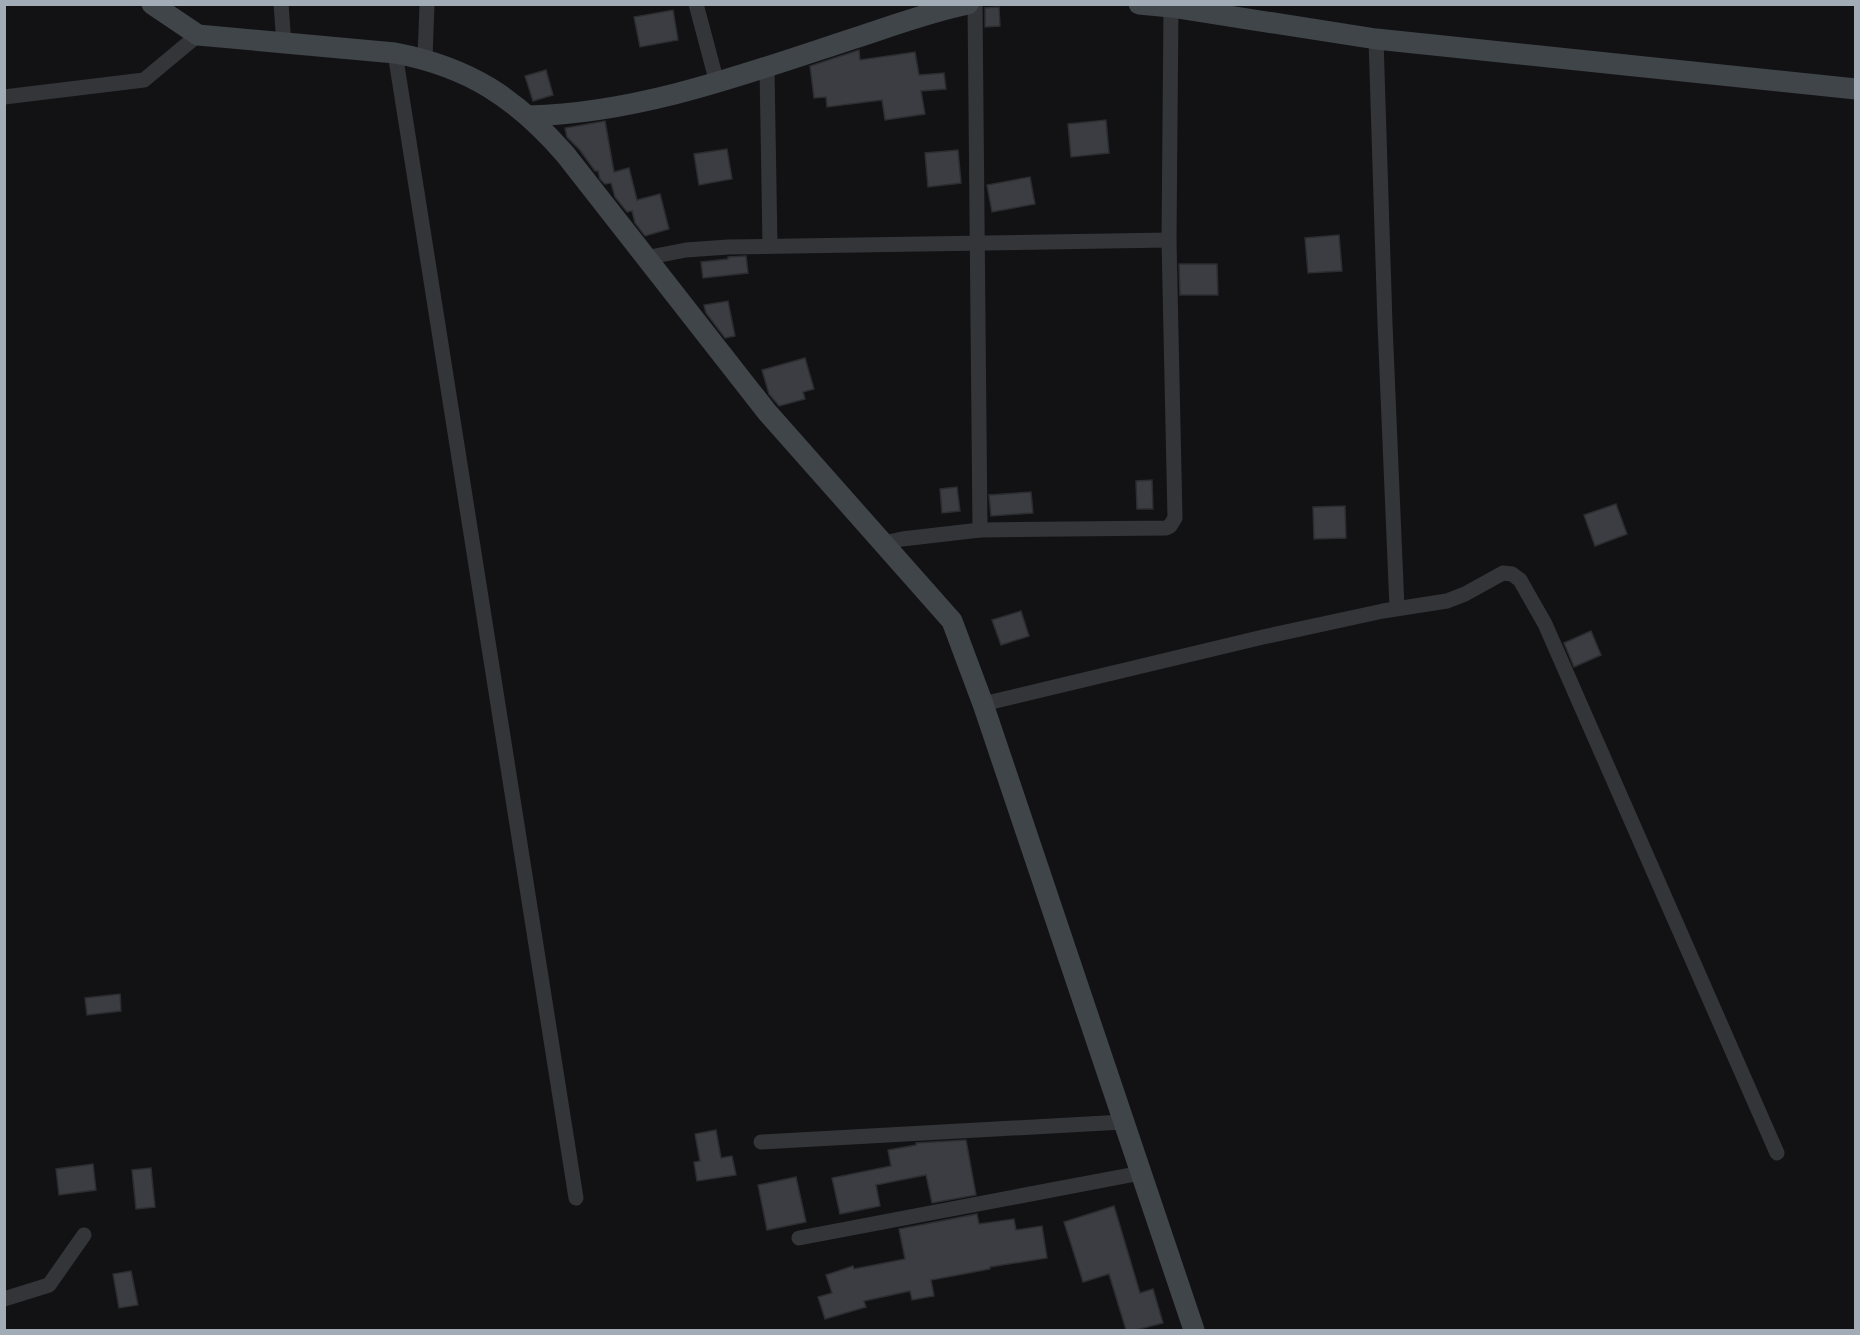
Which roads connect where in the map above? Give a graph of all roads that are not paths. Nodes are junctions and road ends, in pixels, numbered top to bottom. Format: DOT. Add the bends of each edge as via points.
graph roads {
  1 [pos="152,4"];
  2 [pos="281,4"];
  3 [pos="427,4"];
  4 [pos="696,4"];
  5 [pos="968,4"];
  6 [pos="975,4"];
  7 [pos="1139,4"];
  8 [pos="1171,7"];
  9 [pos="198,35"];
  10 [pos="1376,39"];
  11 [pos="284,44"];
  12 [pos="395,53"];
  13 [pos="425,59"];
  14 [pos="767,68"];
  15 [pos="717,83"];
  16 [pos="1856,88"];
  17 [pos="4,97"];
  18 [pos="529,116"];
  19 [pos="1169,240"];
  20 [pos="977,243"];
  21 [pos="770,246"];
  22 [pos="645,258"];
  23 [pos="980,530"];
  24 [pos="884,543"];
  25 [pos="1397,608"];
  26 [pos="983,704"];
  27 [pos="1124,1122"];
  28 [pos="761,1142"];
  29 [pos="1777,1154"];
  30 [pos="1141,1173"];
  31 [pos="576,1198"];
  32 [pos="84,1235"];
  33 [pos="800,1238"];
  34 [pos="4,1299"];
  35 [pos="1194,1330"];
  1 -- 9 [label="street"];
  2 -- 11 [label="street"];
  3 -- 13 [label="street"];
  4 -- 15 [label="street"];
  5 -- 14 [label="street"];
  6 -- 20 [label="street"];
  7 -- 8 [label="street"];
  8 -- 10 [label="street"];
  8 -- 19 [label="street"];
  9 -- 11 [label="street"];
  9 -- 17 [label="street" via="144,80"];
  10 -- 16 [label="street"];
  10 -- 25 [label="street"];
  11 -- 12 [label="street"];
  12 -- 13 [label="street"];
  12 -- 31 [label="street"];
  13 -- 18 [label="street" via="486,85"];
  14 -- 15 [label="street"];
  14 -- 21 [label="street"];
  15 -- 18 [label="street" via="605,109"];
  18 -- 22 [label="street" via="565,154"];
  19 -- 20 [label="street"];
  19 -- 23 [label="street" via="1173,522 1166,528"];
  20 -- 21 [label="street"];
  20 -- 23 [label="street"];
  21 -- 22 [label="street" via="707,248"];
  22 -- 24 [label="street" via="767,412"];
  23 -- 24 [label="street"];
  24 -- 26 [label="street" via="952,621"];
  25 -- 26 [label="street"];
  25 -- 29 [label="street" via="1447,601 1503,573 1520,580 1545,624"];
  26 -- 27 [label="street"];
  27 -- 28 [label="street"];
  27 -- 30 [label="street"];
  30 -- 33 [label="street"];
  30 -- 35 [label="street"];
  32 -- 34 [label="street" via="50,1285"];
}
